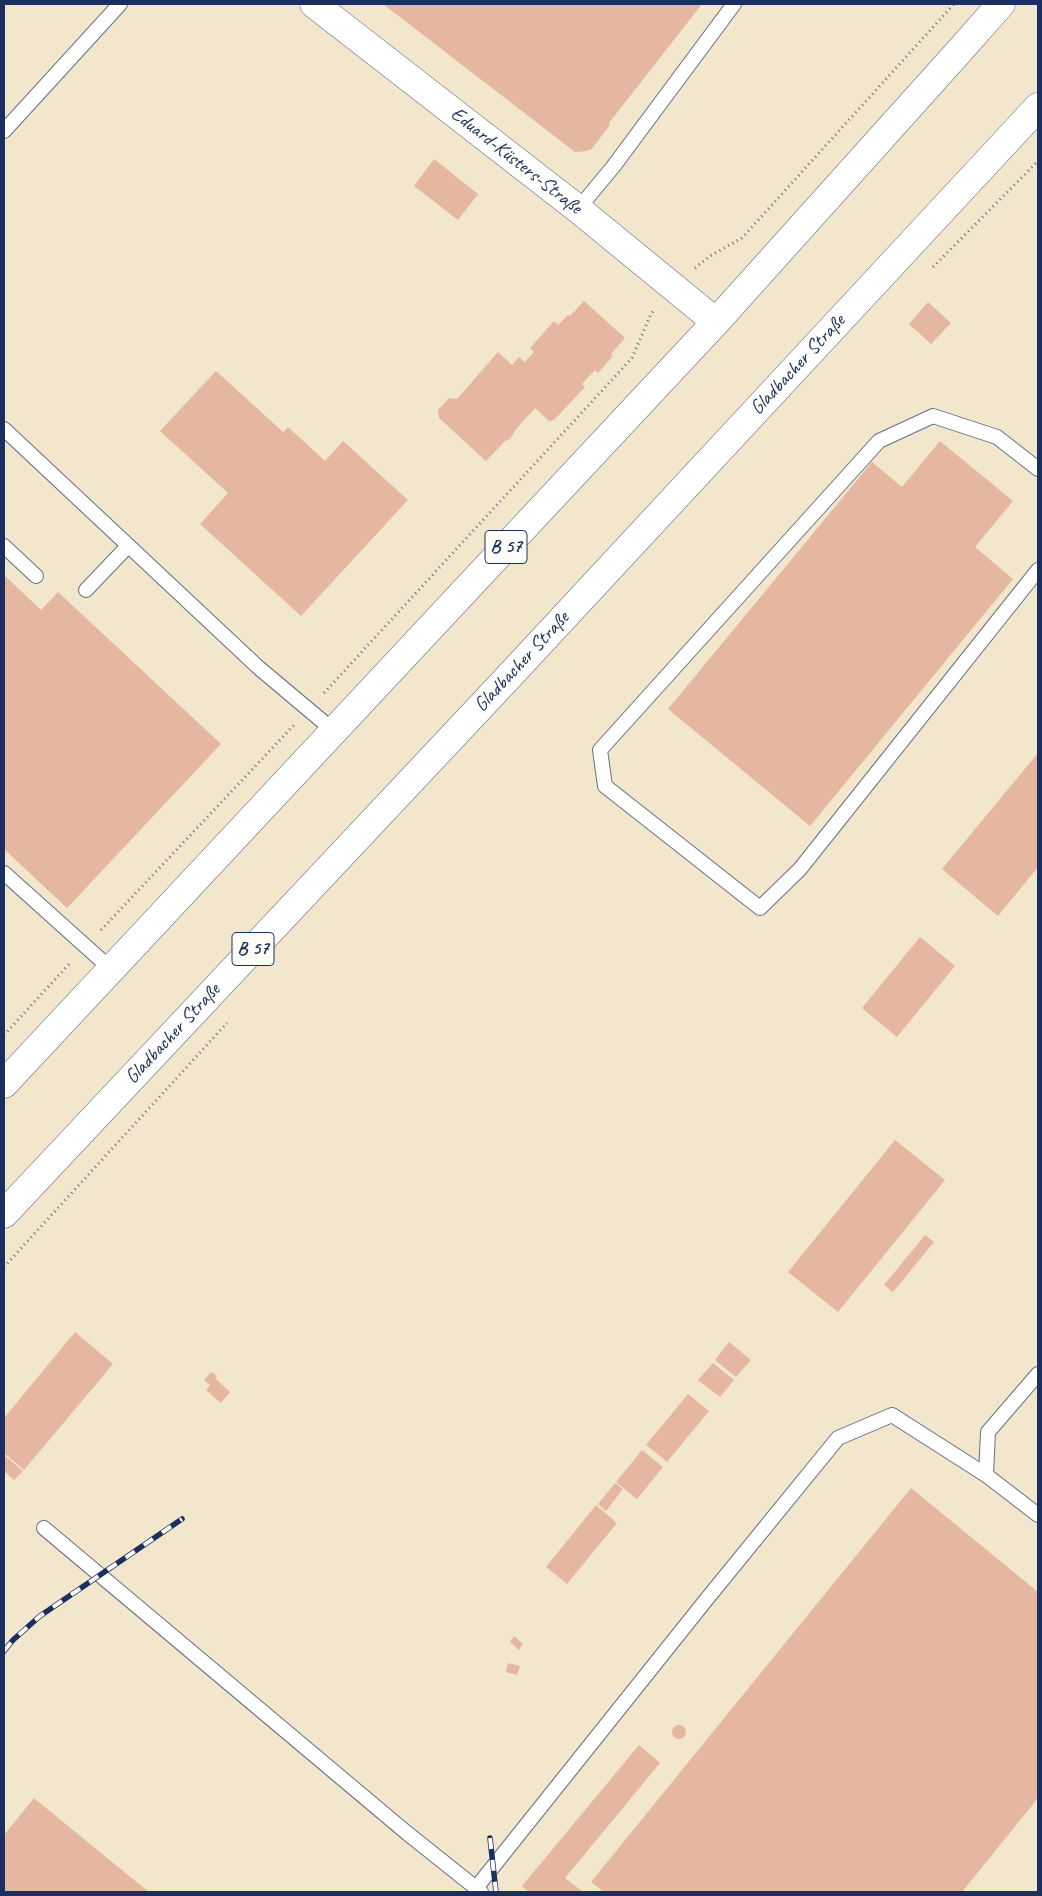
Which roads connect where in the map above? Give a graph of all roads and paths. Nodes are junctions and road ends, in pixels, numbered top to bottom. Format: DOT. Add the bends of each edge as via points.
graph roads {
  1 [pos="120,4"];
  2 [pos="314,4"];
  3 [pos="734,4"];
  4 [pos="954,4"];
  5 [pos="1001,4"];
  6 [pos="1038,107"];
  7 [pos="4,131"];
  8 [pos="578,209"];
  9 [pos="674,287"];
  10 [pos="716,322"];
  11 [pos="4,429"];
  12 [pos="1038,469"];
  13 [pos="4,546"];
  14 [pos="128,546"];
  15 [pos="1038,570"];
  16 [pos="36,576"];
  17 [pos="86,590"];
  18 [pos="308,710"];
  19 [pos="334,731"];
  20 [pos="4,873"];
  21 [pos="86,946"];
  22 [pos="111,969"];
  23 [pos="4,1035"];
  24 [pos="4,1084"];
  25 [pos="4,1214"];
  26 [pos="1038,1374"];
  27 [pos="986,1475"];
  28 [pos="1038,1515"];
  29 [pos="44,1528"];
  30 [pos="478,1890"];
  1 -- 7 [label="lane"];
  2 -- 8 [label="main road, Eduard-Küsters-Straße"];
  3 -- 8 [label="lane"];
  4 -- 9 [label="path" via="742,238 710,256"];
  5 -- 10 [label="main road, B 57"];
  6 -- 25 [label="main road, Gladbacher Straße / B 57"];
  8 -- 9 [label="main road, Eduard-Küsters-Straße"];
  9 -- 10 [label="main road, Eduard-Küsters-Straße"];
  9 -- 18 [label="path" via="651,314 632,358"];
  10 -- 19 [label="main road, B 57"];
  11 -- 14 [label="lane"];
  12 -- 15 [label="lane" via="997,437 933,416 879,441 600,750 605,786 760,908 800,870"];
  13 -- 16 [label="lane"];
  14 -- 17 [label="lane"];
  14 -- 18 [label="lane"];
  18 -- 19 [label="lane"];
  18 -- 21 [label="path"];
  19 -- 22 [label="main road, B 57"];
  20 -- 21 [label="lane"];
  21 -- 22 [label="lane"];
  21 -- 23 [label="path"];
  22 -- 24 [label="main road, B 57"];
  26 -- 27 [label="lane" via="988,1432"];
  27 -- 28 [label="lane"];
  27 -- 30 [label="lane" via="892,1415 838,1438"];
  29 -- 30 [label="lane"];
}
